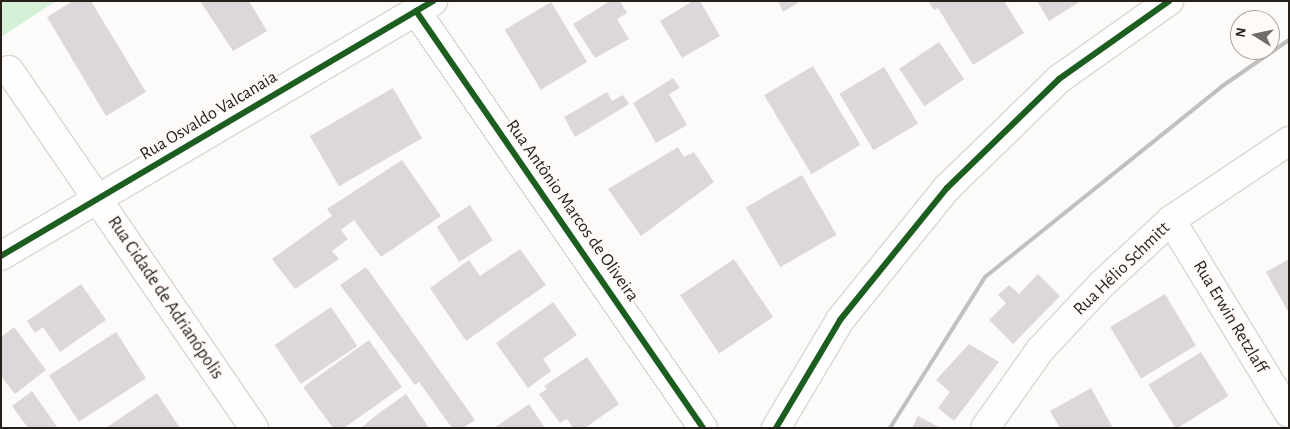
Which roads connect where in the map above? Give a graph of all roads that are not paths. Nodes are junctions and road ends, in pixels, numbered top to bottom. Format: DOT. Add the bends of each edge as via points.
graph roads {
  1 [pos="1169,1"];
  2 [pos="424,6"];
  3 [pos="9,70"];
  4 [pos="1289,141"];
  5 [pos="98,200"];
  6 [pos="1171,220"];
  7 [pos="1,256"];
  8 [pos="1289,413"];
  9 [pos="254,428"];
  10 [pos="703,428"];
  11 [pos="776,428"];
  12 [pos="985,428"];
  1 -- 11 [label="street" via="1059,80 947,188 840,320"];
  2 -- 5 [label="street, Rua Osvaldo Valcanaia"];
  2 -- 10 [label="street, Rua Antônio Marcos de Oliveira"];
  3 -- 5 [label="street, Rua Cidade de Adrianópolis"];
  4 -- 6 [label="street, Rua Hélio Schmitt"];
  5 -- 7 [label="street, Rua Osvaldo Valcanaia"];
  5 -- 9 [label="street, Rua Cidade de Adrianópolis"];
  6 -- 8 [label="street, Rua Erwin Retzlaff"];
  6 -- 12 [label="street, Rua Hélio Schmitt" via="1040,350"];
}
